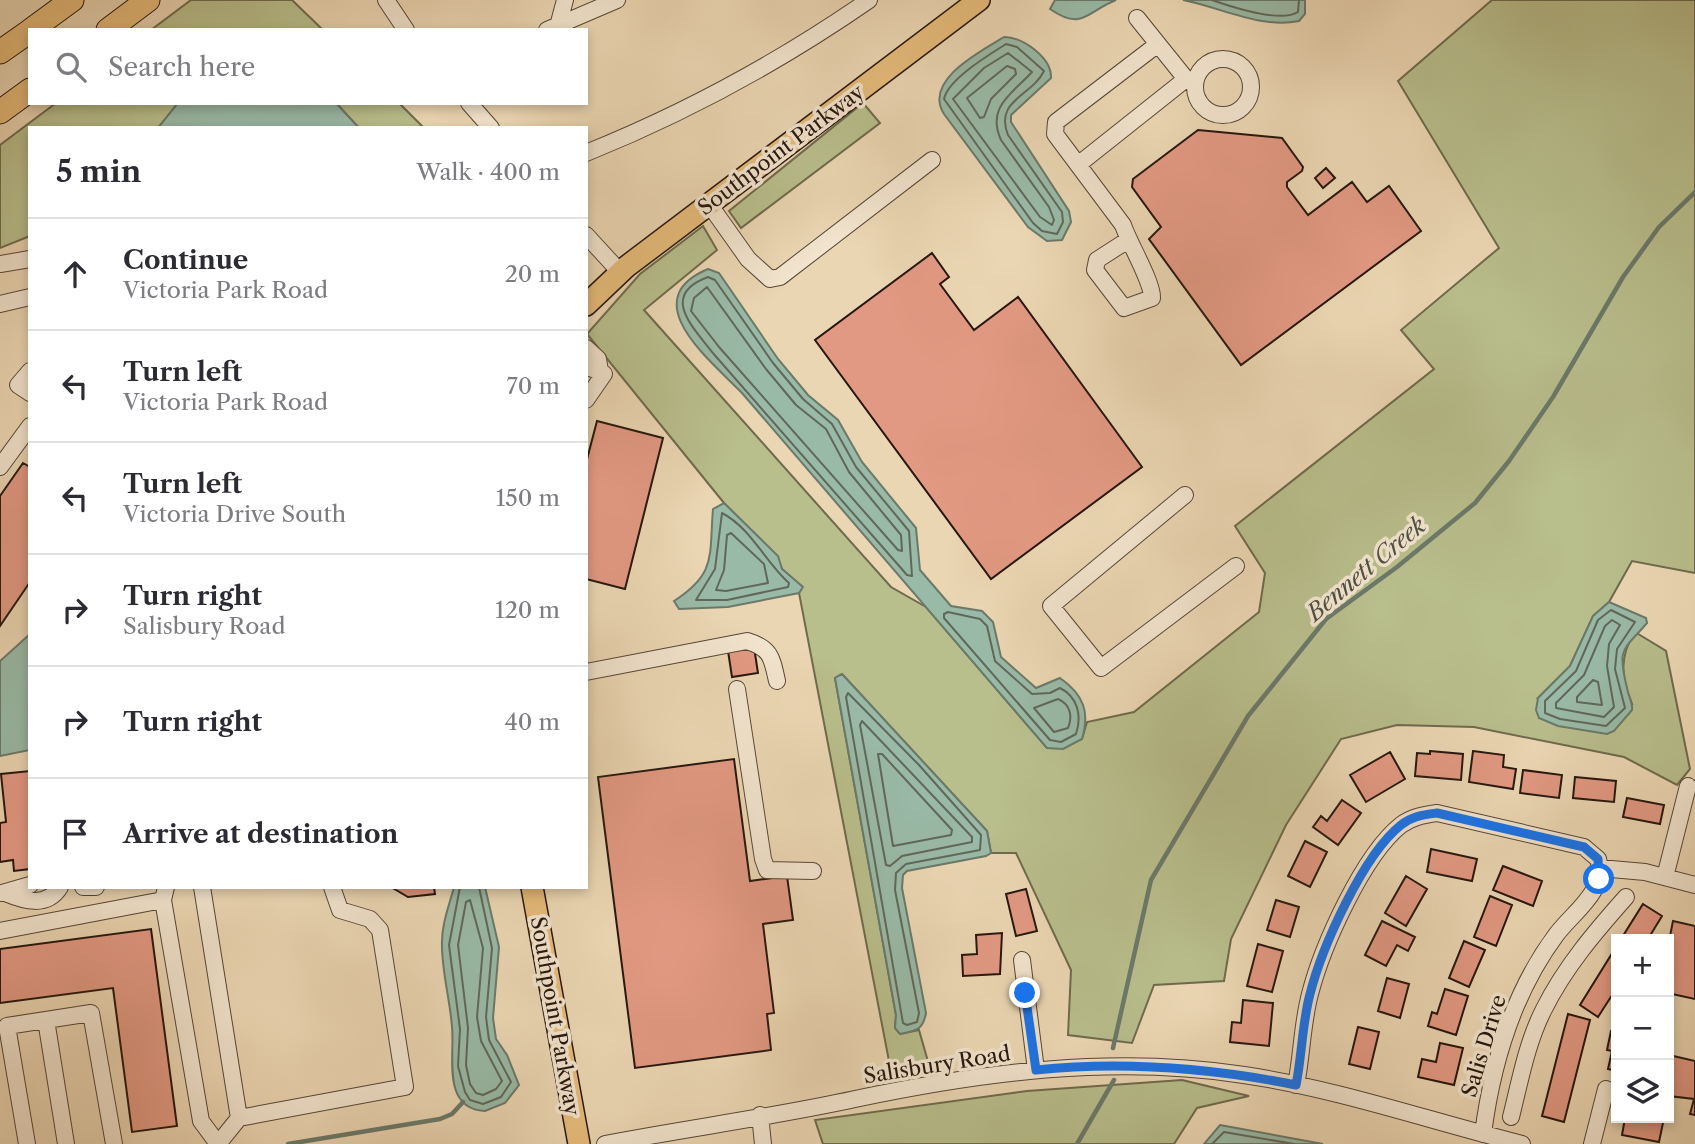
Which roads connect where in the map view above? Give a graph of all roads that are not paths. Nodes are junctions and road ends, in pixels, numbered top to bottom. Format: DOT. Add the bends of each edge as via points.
graph roads {
  1 [pos="72,0"];
  2 [pos="148,0"];
  3 [pos="386,0"];
  4 [pos="565,0"];
  5 [pos="614,0"];
  6 [pos="869,0"];
  7 [pos="979,0"];
  8 [pos="1137,18"];
  9 [pos="33,28"];
  10 [pos="111,28"];
  11 [pos="405,28"];
  12 [pos="553,28"];
  13 [pos="28,31"];
  14 [pos="1158,44"];
  15 [pos="0,52"];
  16 [pos="28,91"];
  17 [pos="471,105"];
  18 [pos="0,112"];
  19 [pos="489,126"];
  20 [pos="588,152"];
  21 [pos="932,160"];
  22 [pos="1079,163"];
  23 [pos="709,204"];
  24 [pos="588,237"];
  25 [pos="1128,240"];
  26 [pos="28,259"];
  27 [pos="0,264"];
  28 [pos="620,272"];
  29 [pos="28,297"];
  30 [pos="588,302"];
  31 [pos="0,304"];
  32 [pos="588,350"];
  33 [pos="593,369"];
  34 [pos="28,373"];
  35 [pos="28,392"];
  36 [pos="588,397"];
  37 [pos="28,429"];
  38 [pos="0,467"];
  39 [pos="1185,495"];
  40 [pos="1236,566"];
  41 [pos="588,672"];
  42 [pos="776,681"];
  43 [pos="737,689"];
  44 [pos="1688,786"];
  45 [pos="1600,868"];
  46 [pos="813,871"];
  47 [pos="1665,877"];
  48 [pos="1695,885"];
  49 [pos="28,886"];
  50 [pos="202,889"];
  51 [pos="333,889"];
  52 [pos="531,889"];
  53 [pos="53,891"];
  54 [pos="2,893"];
  55 [pos="165,894"];
  56 [pos="1626,897"];
  57 [pos="1575,913"];
  58 [pos="0,931"];
  59 [pos="1596,931"];
  60 [pos="1022,960"];
  61 [pos="1523,989"];
  62 [pos="1548,1002"];
  63 [pos="46,1020"];
  64 [pos="1495,1069"];
  65 [pos="1036,1070"];
  66 [pos="1522,1076"];
  67 [pos="1296,1085"];
  68 [pos="1606,1089"];
  69 [pos="760,1115"];
  70 [pos="1511,1117"];
  71 [pos="239,1118"];
  72 [pos="1483,1134"];
  73 [pos="27,1144"];
  74 [pos="66,1144"];
  75 [pos="114,1144"];
  76 [pos="218,1144"];
  77 [pos="579,1144"];
  78 [pos="605,1144"];
  79 [pos="763,1144"];
  80 [pos="1522,1144"];
  81 [pos="1592,1144"];
  1 -- 9 [label="highway"];
  2 -- 10 [label="highway"];
  3 -- 11 [label="street"];
  4 -- 12 [label="street"];
  5 -- 12 [label="street"];
  6 -- 20 [label="street" via="749,75"];
  7 -- 23 [label="main road, Southpoint Parkway"];
  8 -- 14 [label="street"];
  13 -- 15 [label="highway"];
  14 -- 22 [label="street" via="1056,122 1055,134"];
  14 -- 22 [label="street" via="1191,80"];
  16 -- 18 [label="highway"];
  17 -- 19 [label="street"];
  21 -- 23 [label="street" via="780,277 770,279 748,259"];
  22 -- 25 [label="street" via="1123,225"];
  23 -- 28 [label="main road, Southpoint Parkway"];
  24 -- 28 [label="street"];
  26 -- 27 [label="street"];
  28 -- 30 [label="main road, Southpoint Parkway"];
  29 -- 31 [label="street"];
  32 -- 33 [label="street" via="598,359"];
  33 -- 36 [label="street" via="604,374"];
  34 -- 35 [label="street" via="18,385"];
  37 -- 38 [label="street"];
  39 -- 40 [label="street" via="1051,606 1101,668"];
  41 -- 42 [label="street" via="747,641 772,655"];
  43 -- 46 [label="street" via="767,870"];
  44 -- 47 [label="street"];
  45 -- 47 [label="street"];
  45 -- 57 [label="street, Salis Drive" via="1592,892"];
  45 -- 67 [label="street" via="1584,847 1437,813 1400,826 1349,894 1310,992"];
  47 -- 48 [label="street"];
  49 -- 54 [label="street"];
  50 -- 71 [label="street"];
  51 -- 71 [label="street" via="340,909 370,919 380,930 405,1087"];
  52 -- 77 [label="main road, Southpoint Parkway"];
  53 -- 54 [label="street" via="24,901"];
  55 -- 58 [label="street"];
  55 -- 76 [label="street" via="201,1121"];
  56 -- 59 [label="street"];
  57 -- 59 [label="street"];
  57 -- 61 [label="street, Salis Drive"];
  59 -- 62 [label="street"];
  60 -- 65 [label="street"];
  61 -- 62 [label="street"];
  61 -- 64 [label="street, Salis Drive"];
  62 -- 66 [label="street"];
  63 -- 73 [label="street" via="7,1026"];
  63 -- 74 [label="street"];
  63 -- 75 [label="street" via="91,1013"];
  64 -- 66 [label="street"];
  64 -- 72 [label="street, Salis Drive"];
  65 -- 67 [label="street, Salisbury Road" via="1077,1065 1182,1068"];
  65 -- 69 [label="street, Salisbury Road"];
  66 -- 70 [label="street"];
  67 -- 72 [label="street, Salisbury Road"];
  68 -- 81 [label="street"];
  69 -- 78 [label="street, Salisbury Road"];
  69 -- 79 [label="street"];
  71 -- 76 [label="street"];
  72 -- 80 [label="street, Salisbury Road"];
}
